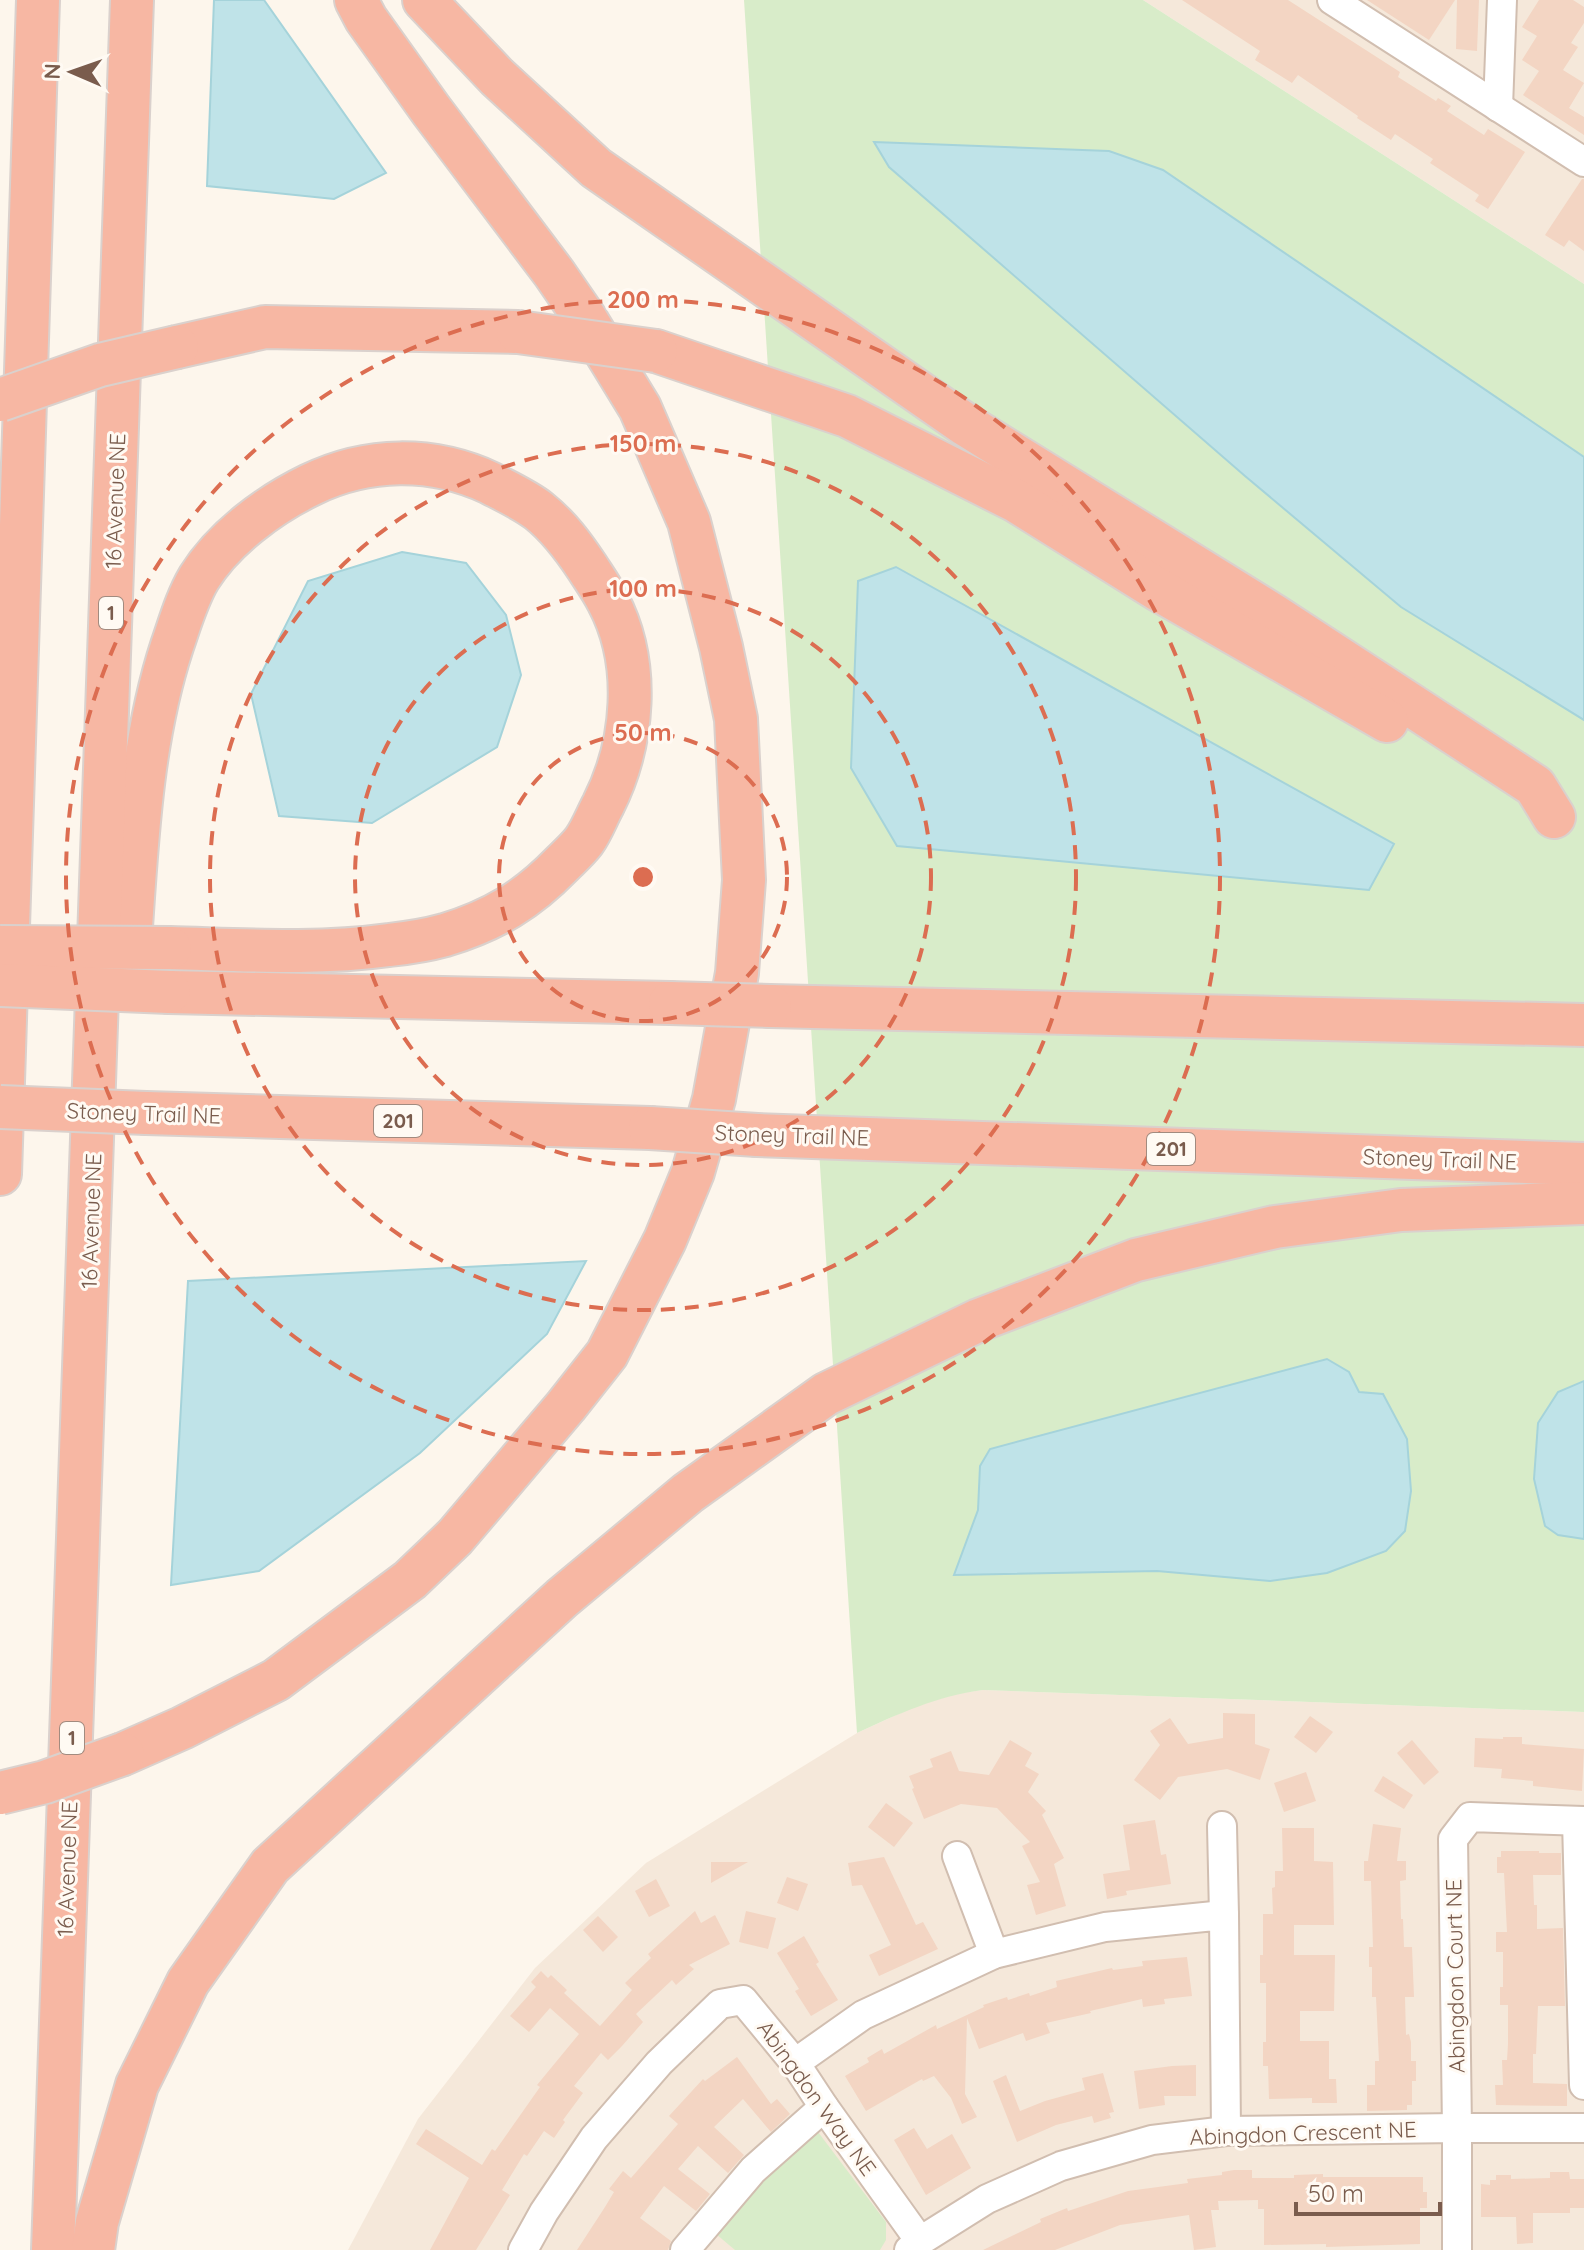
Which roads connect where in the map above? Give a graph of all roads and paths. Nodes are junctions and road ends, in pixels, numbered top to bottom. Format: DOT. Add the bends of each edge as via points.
graph roads {
  1 [pos="38,0"];
  2 [pos="132,0"];
  3 [pos="356,0"];
  4 [pos="424,0"];
  5 [pos="1332,0"];
  6 [pos="1502,0"];
  7 [pos="1498,107"];
  8 [pos="1584,162"];
  9 [pos="0,400"];
  10 [pos="1569,825"];
  11 [pos="0,947"];
  12 [pos="0,985"];
  13 [pos="1584,1025"];
  14 [pos="0,1107"];
  15 [pos="146,1126"];
  16 [pos="0,1135"];
  17 [pos="1584,1164"];
  18 [pos="0,1174"];
  19 [pos="1584,1203"];
  20 [pos="91,1226"];
  21 [pos="0,1793"];
  22 [pos="1581,1821"];
  23 [pos="1222,1826"];
  24 [pos="957,1856"];
  25 [pos="1224,1915"];
  26 [pos="994,1954"];
  27 [pos="795,2063"];
  28 [pos="1584,2085"];
  29 [pos="824,2107"];
  30 [pos="1457,2128"];
  31 [pos="1584,2128"];
  32 [pos="1226,2131"];
  33 [pos="915,2245"];
  34 [pos="53,2250"];
  35 [pos="93,2250"];
  36 [pos="523,2250"];
  37 [pos="685,2250"];
  38 [pos="1457,2250"];
  1 -- 18 [label="highway"];
  2 -- 20 [label="highway, 16 Avenue NE / 1"];
  3 -- 21 [label="highway, bridge" via="585,318 640,408 689,522 736,719 744,880 737,973 714,1099 693,1172 665,1240 607,1354 455,1537 410,1580 276,1680 123,1754"];
  4 -- 10 [label="highway" via="497,77 596,168 966,425 1273,615 1535,786"];
  5 -- 7 [label="street"];
  6 -- 7 [label="street"];
  7 -- 8 [label="street"];
  9 -- 10 [label="highway, bridge" via="100,365 265,327 518,332 656,351 847,416 1016,501 1157,589"];
  11 -- 20 [label="highway, bridge" via="170,948 318,952 354,950 440,937 508,909 541,886 585,840 614,784 630,704 629,672 610,604 572,545 538,510 450,468 404,462 336,472 268,508 227,543 200,577 181,619 157,701 143,791 111,1196"];
  12 -- 13 [label="highway, bridge"];
  14 -- 15 [label="highway, Stoney Trail NE / 201, bridge"];
  15 -- 16 [label="highway"];
  15 -- 17 [label="highway, Stoney Trail NE / 201, bridge" via="641,1137 666,1146 712,1132"];
  19 -- 35 [label="highway" via="1401,1210 1275,1227 1136,1260 979,1320 826,1394 688,1493 562,1598 270,1866 188,1982 137,2085"];
  20 -- 34 [label="highway, 16 Avenue NE / 1"];
  22 -- 28 [label="street"];
  22 -- 30 [label="street, Abingdon Court NE" via="1470,1817 1453,1839"];
  23 -- 25 [label="street"];
  24 -- 26 [label="street"];
  25 -- 26 [label="street" via="1105,1927"];
  25 -- 32 [label="street"];
  26 -- 27 [label="street" via="863,2015"];
  27 -- 29 [label="street, Abingdon Way NE"];
  27 -- 36 [label="street, Abingdon Way NE" via="743,2000 720,2004 659,2063 594,2138"];
  29 -- 33 [label="street, Abingdon Way NE"];
  29 -- 37 [label="street" via="753,2170"];
  30 -- 31 [label="street"];
  30 -- 32 [label="street, Abingdon Crescent NE"];
  30 -- 38 [label="street"];
  32 -- 33 [label="street, Abingdon Crescent NE" via="1152,2140 1061,2166 987,2199"];
}
